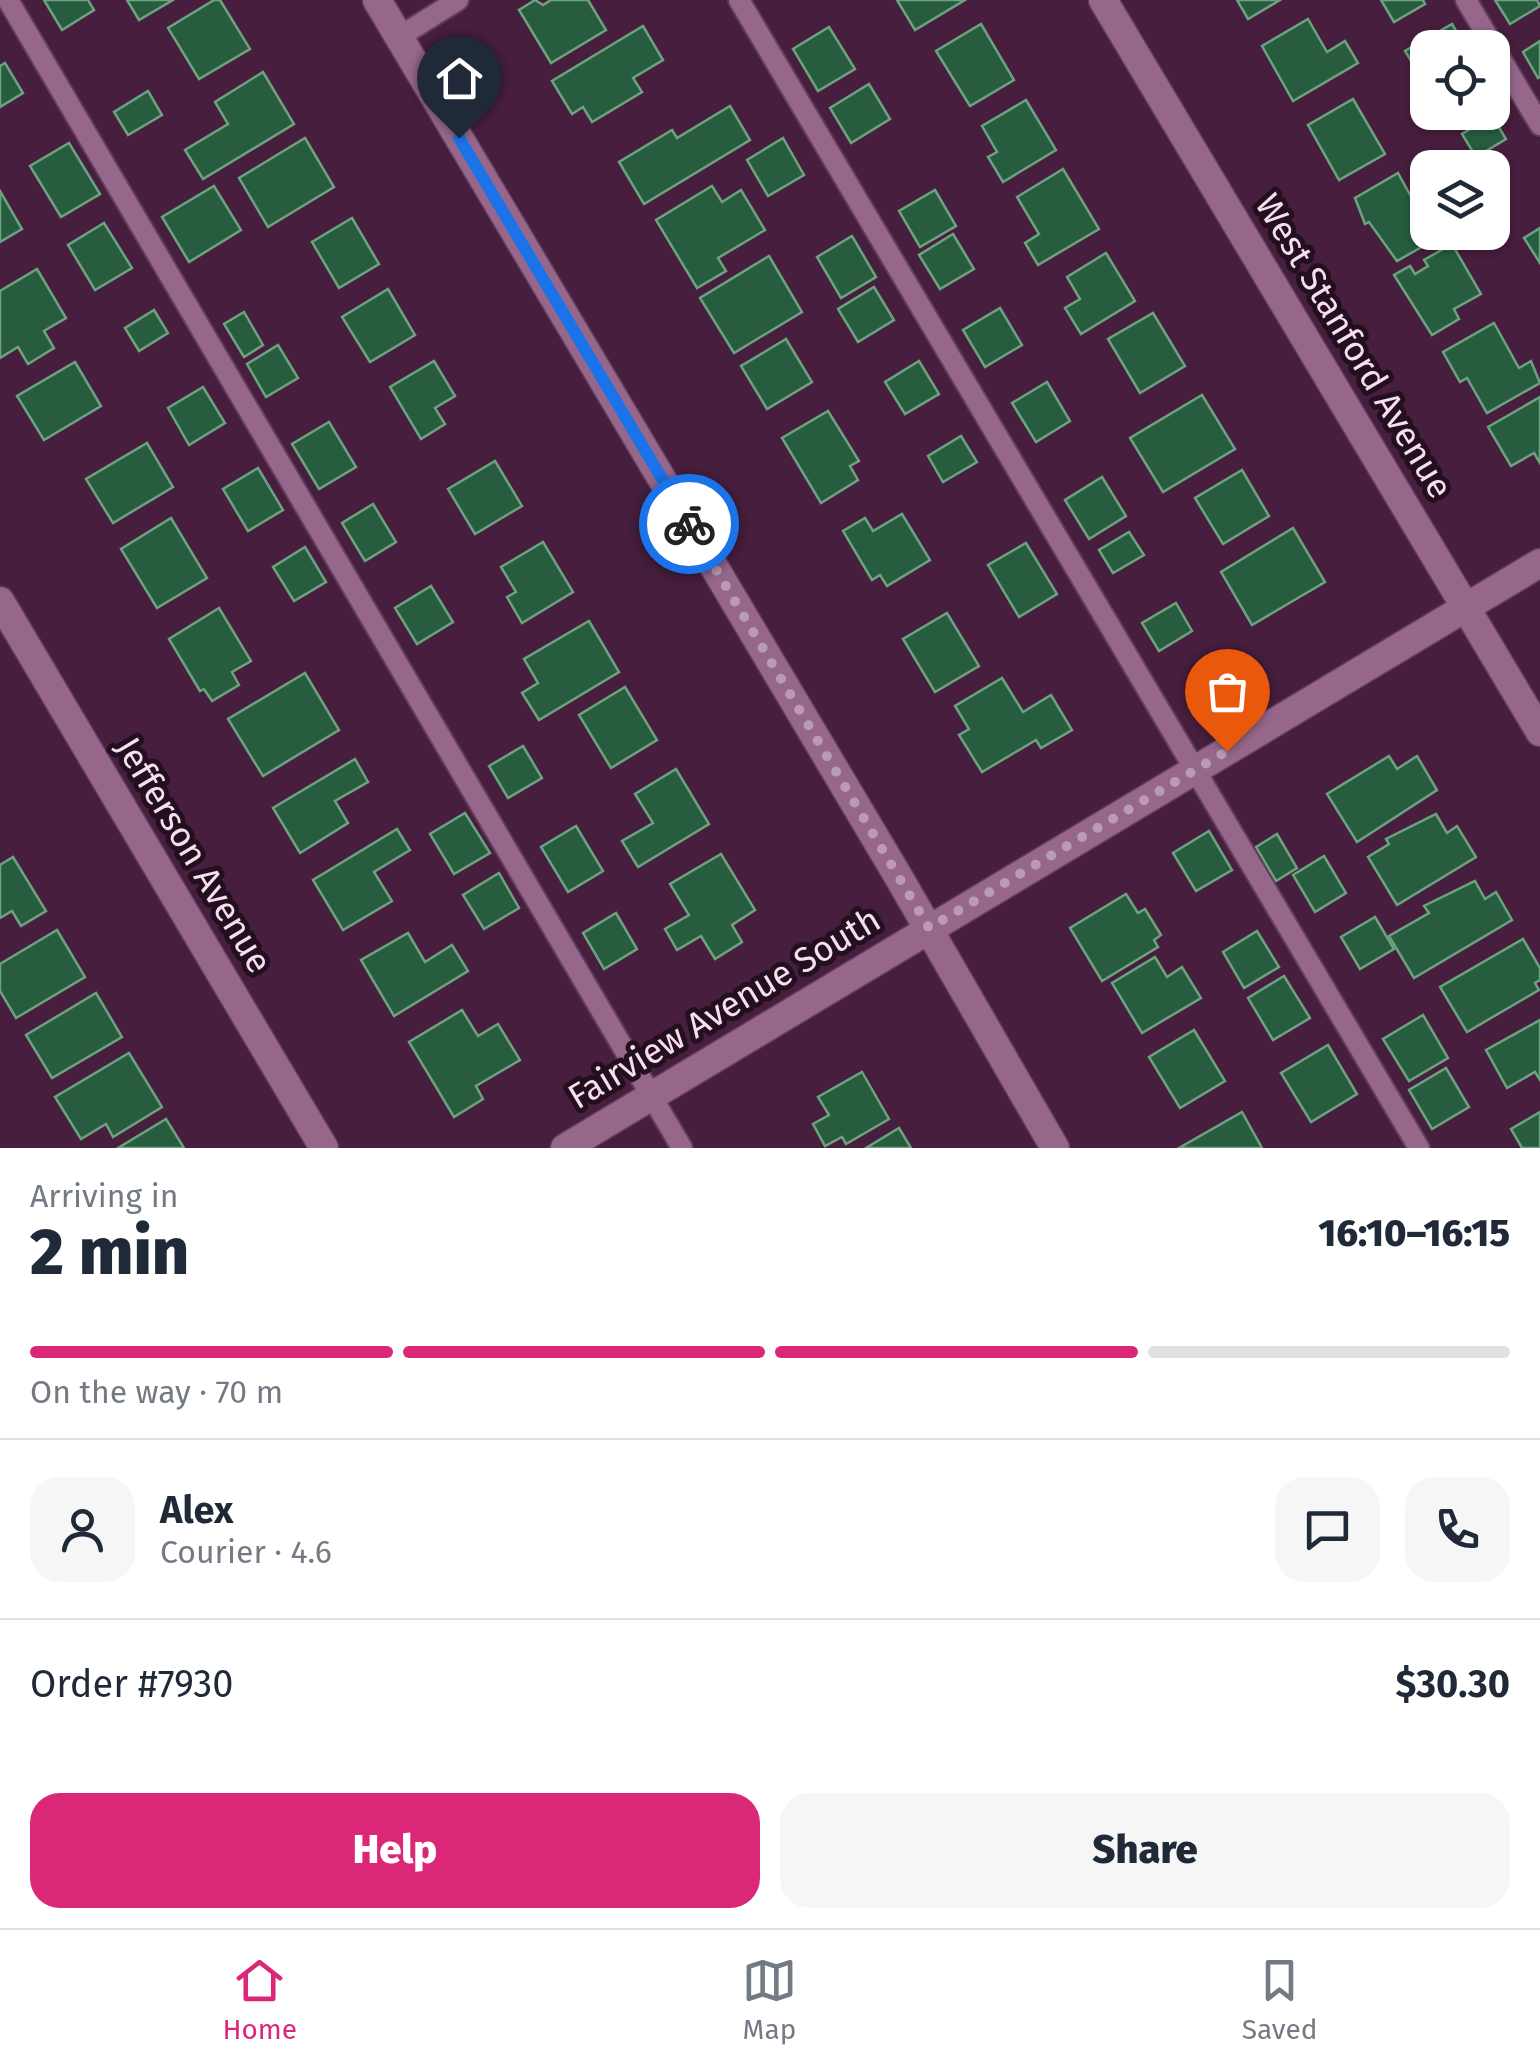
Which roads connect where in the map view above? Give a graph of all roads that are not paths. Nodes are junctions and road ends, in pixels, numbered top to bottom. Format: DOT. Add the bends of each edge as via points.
graph roads {
  1 [pos="8,0"];
  2 [pos="377,0"];
  3 [pos="458,0"];
  4 [pos="739,0"];
  5 [pos="1103,0"];
  6 [pos="1466,0"];
  7 [pos="399,37"];
  8 [pos="1540,125"];
  9 [pos="1540,563"];
  10 [pos="0,601"];
  11 [pos="1467,607"];
  12 [pos="1540,732"];
  13 [pos="1194,770"];
  14 [pos="929,928"];
  15 [pos="651,1096"];
  16 [pos="324,1148"];
  17 [pos="565,1148"];
  18 [pos="682,1148"];
  19 [pos="1055,1148"];
  20 [pos="1419,1148"];
  1 -- 15 [label="lane"];
  2 -- 7 [label="street"];
  3 -- 7 [label="lane"];
  4 -- 13 [label="lane"];
  5 -- 11 [label="street, West Stanford Avenue"];
  6 -- 8 [label="lane"];
  7 -- 14 [label="street"];
  9 -- 11 [label="street, Fairview Avenue South"];
  10 -- 16 [label="street, Jefferson Avenue"];
  11 -- 12 [label="street, West Stanford Avenue"];
  11 -- 13 [label="street, Fairview Avenue South"];
  13 -- 14 [label="street, Fairview Avenue South"];
  13 -- 20 [label="lane"];
  14 -- 15 [label="street, Fairview Avenue South"];
  14 -- 19 [label="street"];
  15 -- 17 [label="street, Fairview Avenue South"];
  15 -- 18 [label="lane"];
}
